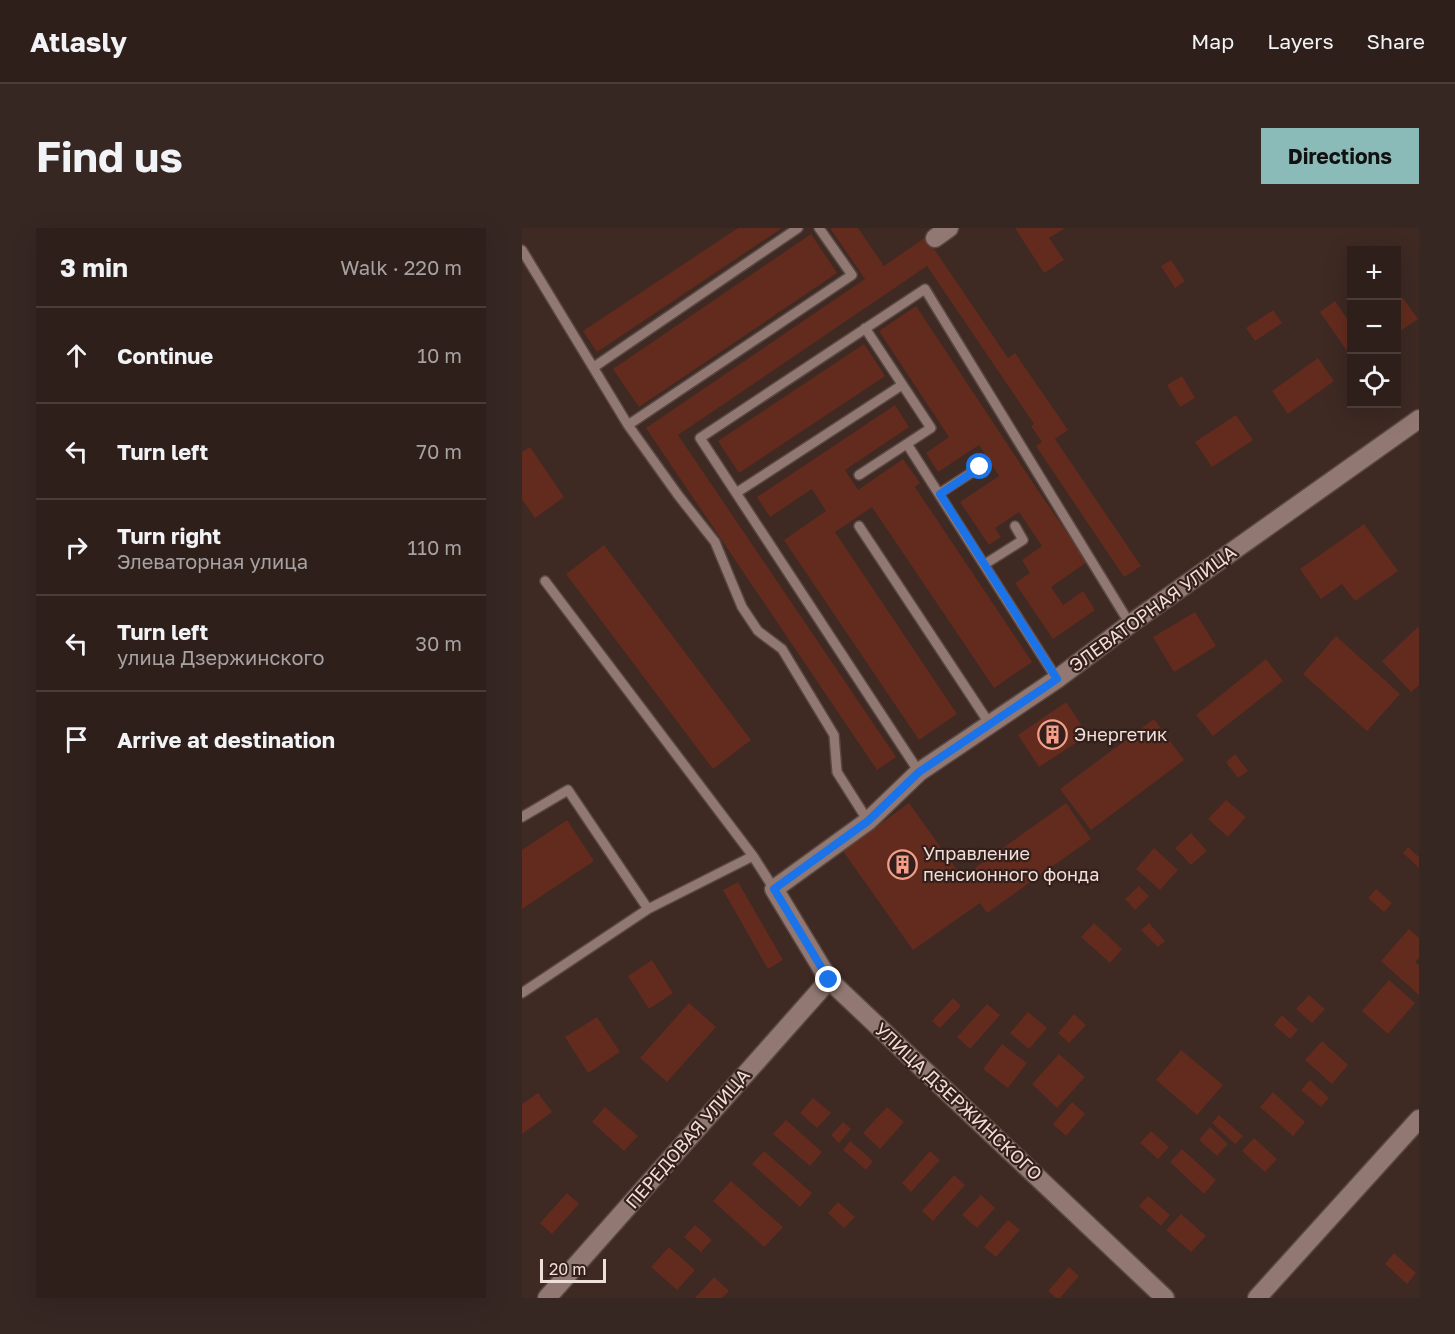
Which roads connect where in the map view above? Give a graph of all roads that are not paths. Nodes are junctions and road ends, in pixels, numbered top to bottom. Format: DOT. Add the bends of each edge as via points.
graph roads {
  1 [pos="798,228"];
  2 [pos="819,228"];
  3 [pos="522,250"];
  4 [pos="866,328"];
  5 [pos="594,367"];
  6 [pos="902,385"];
  7 [pos="1419,419"];
  8 [pos="628,424"];
  9 [pos="907,444"];
  10 [pos="980,467"];
  11 [pos="860,475"];
  12 [pos="736,493"];
  13 [pos="940,494"];
  14 [pos="859,526"];
  15 [pos="1016,526"];
  16 [pos="985,564"];
  17 [pos="545,581"];
  18 [pos="1130,624"];
  19 [pos="1057,679"];
  20 [pos="989,723"];
  21 [pos="919,772"];
  22 [pos="522,817"];
  23 [pos="868,821"];
  24 [pos="753,856"];
  25 [pos="774,889"];
  26 [pos="648,909"];
  27 [pos="829,980"];
  28 [pos="522,993"];
  29 [pos="1419,1119"];
  30 [pos="548,1298"];
  31 [pos="1165,1298"];
  32 [pos="1257,1298"];
  1 -- 5 [label="lane"];
  2 -- 8 [label="lane" via="852,275"];
  3 -- 5 [label="lane"];
  4 -- 6 [label="lane"];
  4 -- 12 [label="lane" via="700,438"];
  4 -- 18 [label="lane" via="925,289"];
  5 -- 8 [label="lane"];
  6 -- 9 [label="lane" via="931,428"];
  6 -- 12 [label="lane"];
  7 -- 18 [label="street, ЭЛЕВАТОРНАЯ УЛИЦА"];
  8 -- 23 [label="lane" via="715,542 742,607 758,631 782,649 834,735 837,772"];
  9 -- 11 [label="lane"];
  9 -- 13 [label="lane"];
  10 -- 13 [label="lane"];
  12 -- 21 [label="lane"];
  13 -- 16 [label="lane"];
  14 -- 20 [label="lane"];
  15 -- 16 [label="lane" via="1023,540"];
  16 -- 19 [label="lane"];
  17 -- 24 [label="lane"];
  18 -- 19 [label="street, ЭЛЕВАТОРНАЯ УЛИЦА"];
  19 -- 20 [label="street, ЭЛЕВАТОРНАЯ УЛИЦА"];
  20 -- 21 [label="street, ЭЛЕВАТОРНАЯ УЛИЦА"];
  21 -- 23 [label="street, ЭЛЕВАТОРНАЯ УЛИЦА"];
  22 -- 26 [label="lane" via="568,790"];
  23 -- 25 [label="street, ЭЛЕВАТОРНАЯ УЛИЦА"];
  24 -- 25 [label="lane"];
  24 -- 26 [label="lane"];
  25 -- 27 [label="street, УЛИЦА ДЗЕРЖИНСКОГО"];
  26 -- 28 [label="lane"];
  27 -- 30 [label="street, ПЕРЕДОВАЯ УЛИЦА"];
  27 -- 31 [label="street, УЛИЦА ДЗЕРЖИНСКОГО"];
  29 -- 32 [label="street"];
}
